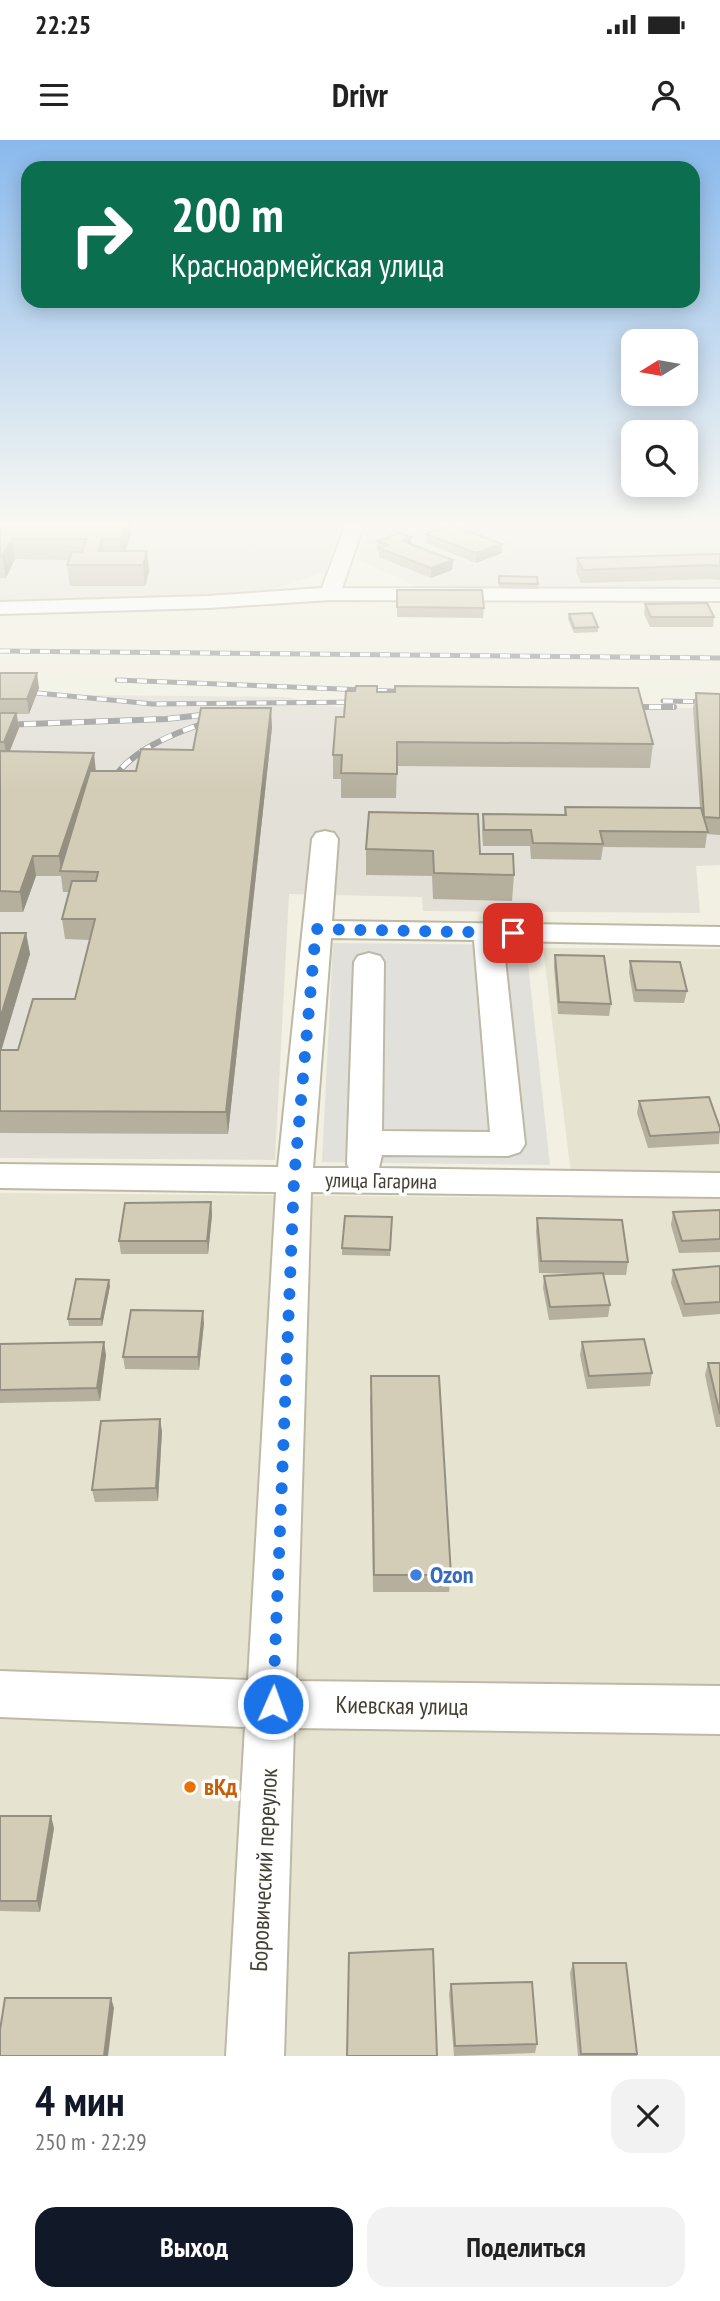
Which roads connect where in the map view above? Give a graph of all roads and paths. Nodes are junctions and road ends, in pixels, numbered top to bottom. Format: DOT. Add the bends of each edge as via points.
graph roads {
  1 [pos="325,839"];
  2 [pos="316,929"];
  3 [pos="488,932"];
  4 [pos="720,936"];
  5 [pos="369,962"];
  6 [pos="365,1143"];
  7 [pos="0,1176"];
  8 [pos="294,1180"];
  9 [pos="363,1181"];
  10 [pos="720,1185"];
  11 [pos="0,1694"];
  12 [pos="273,1704"];
  13 [pos="720,1710"];
  14 [pos="255,2056"];
  1 -- 2 [label="street, Боровический переулок"];
  2 -- 3 [label="street"];
  2 -- 8 [label="street, Боровический переулок"];
  3 -- 4 [label="street"];
  3 -- 6 [label="street" via="508,1144"];
  5 -- 6 [label="street"];
  6 -- 9 [label="street"];
  7 -- 8 [label="street, улица Гагарина"];
  8 -- 9 [label="street, улица Гагарина"];
  8 -- 12 [label="street, Боровический переулок"];
  9 -- 10 [label="street, улица Гагарина"];
  11 -- 12 [label="street, Киевская улица"];
  12 -- 13 [label="street, Киевская улица"];
  12 -- 14 [label="street, Боровический переулок"];
}
